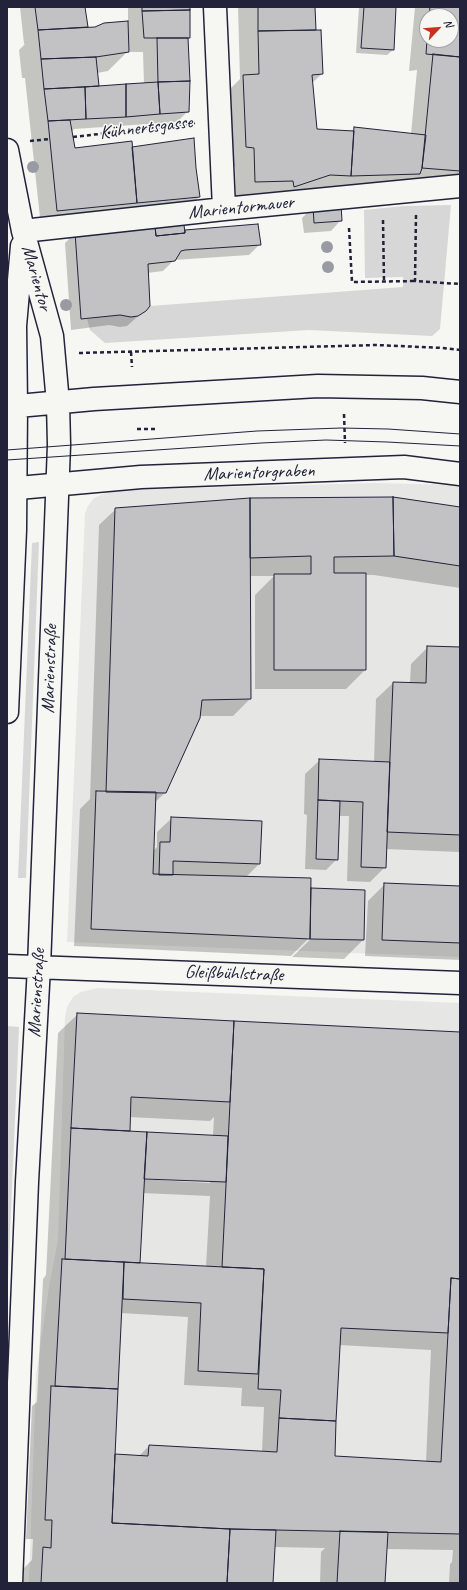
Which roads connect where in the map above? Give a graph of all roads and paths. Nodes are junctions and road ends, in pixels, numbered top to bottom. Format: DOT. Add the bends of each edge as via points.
graph roads {
  1 [pos="215,7"];
  2 [pos="220,120"];
  3 [pos="73,137"];
  4 [pos="7,150"];
  5 [pos="460,186"];
  6 [pos="416,191"];
  7 [pos="224,209"];
  8 [pos="383,216"];
  9 [pos="349,228"];
  10 [pos="23,231"];
  11 [pos="415,280"];
  12 [pos="384,281"];
  13 [pos="460,284"];
  14 [pos="460,350"];
  15 [pos="131,352"];
  16 [pos="75,353"];
  17 [pos="132,367"];
  18 [pos="460,392"];
  19 [pos="58,403"];
  20 [pos="12,407"];
  21 [pos="157,428"];
  22 [pos="137,430"];
  23 [pos="460,474"];
  24 [pos="58,485"];
  25 [pos="11,488"];
  26 [pos="7,712"];
  27 [pos="7,966"];
  28 [pos="39,967"];
  29 [pos="460,983"];
  30 [pos="11,1583"];
  1 -- 2 [label="main road, Kühnertsgasse"];
  2 -- 3 [label="path, Kühnertsgasse"];
  2 -- 7 [label="main road, Kühnertsgasse"];
  4 -- 10 [label="main road"];
  5 -- 6 [label="main road, Marientormauer"];
  6 -- 7 [label="main road, Marientormauer"];
  6 -- 11 [label="path"];
  7 -- 10 [label="main road, Marientormauer"];
  8 -- 12 [label="path"];
  9 -- 12 [label="path" via="352,282"];
  10 -- 19 [label="main road, Marientor" via="52,336"];
  10 -- 20 [label="main road, Marientor" via="15,326"];
  11 -- 12 [label="path"];
  11 -- 13 [label="path"];
  14 -- 15 [label="path" via="377,345"];
  15 -- 16 [label="path"];
  15 -- 17 [label="path"];
  18 -- 19 [label="main road" via="415,388 318,386"];
  19 -- 20 [label="main road"];
  19 -- 24 [label="main road, Marienstraße"];
  20 -- 25 [label="main road"];
  21 -- 22 [label="path"];
  23 -- 24 [label="main road, Marientorgraben" via="404,467 141,477"];
  24 -- 25 [label="main road, Marientorgraben"];
  24 -- 28 [label="main road, Marienstraße"];
  25 -- 26 [label="main road" via="15,530"];
  27 -- 28 [label="main road, Gleißbühlstraße"];
  28 -- 29 [label="main road, Gleißbühlstraße"];
  28 -- 30 [label="main road, Marienstraße" via="28,1161"];
}
